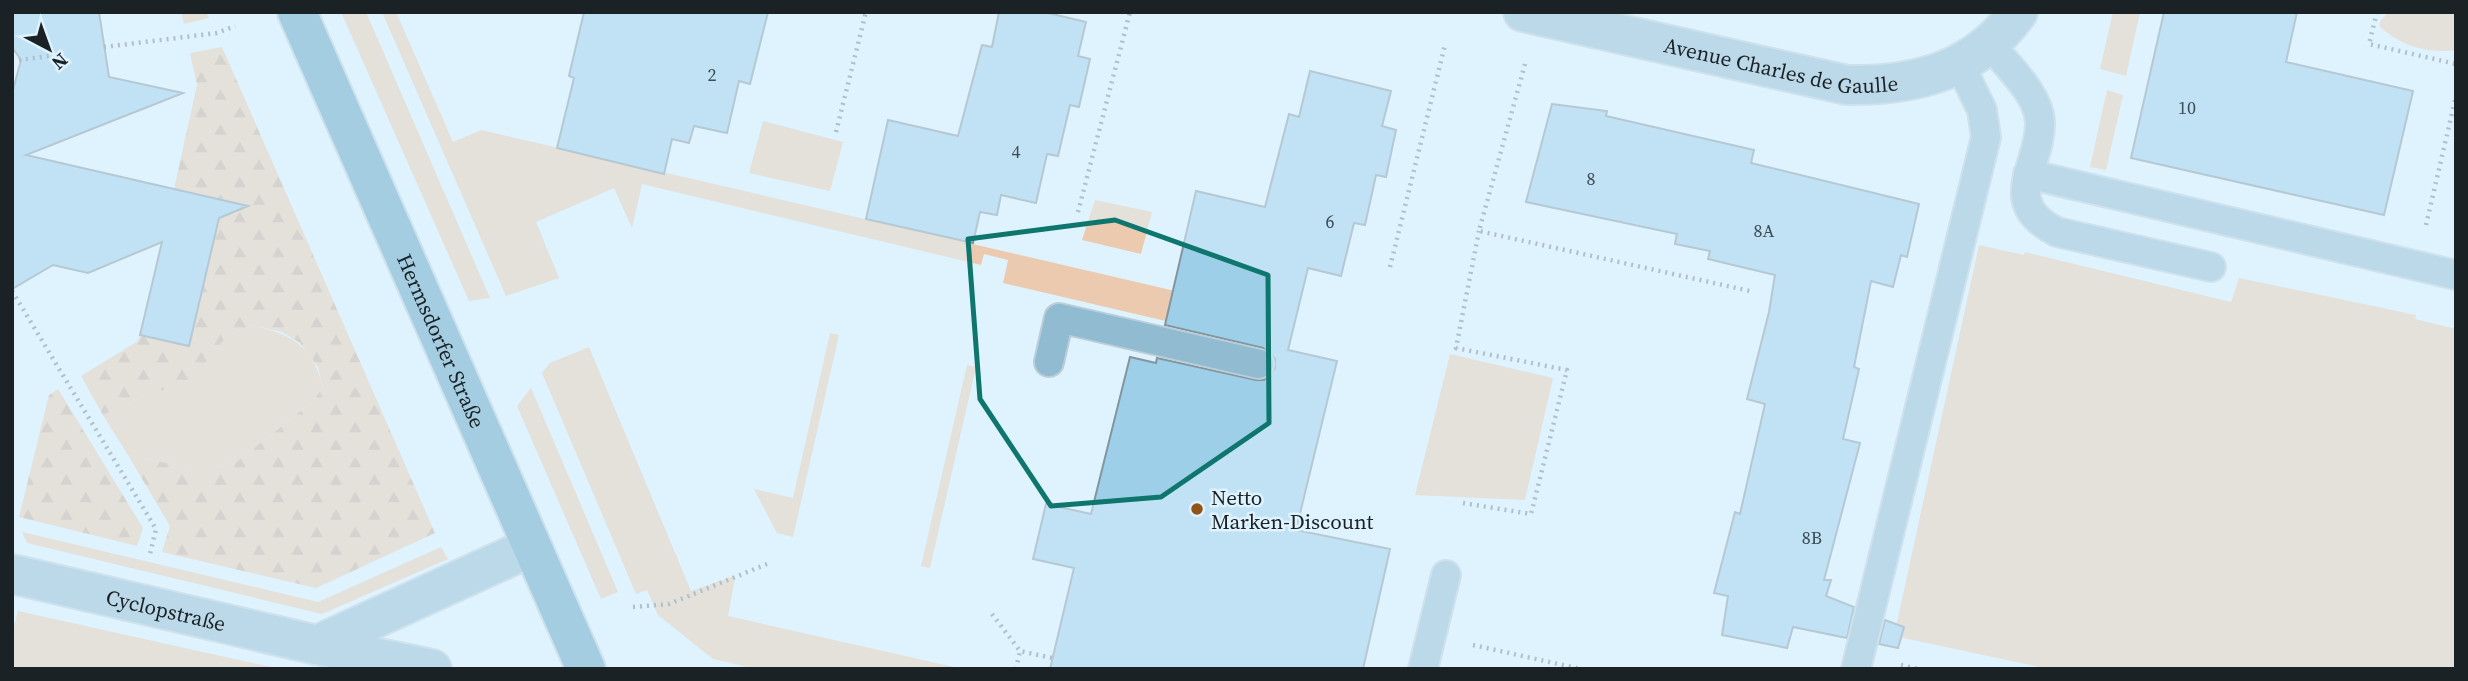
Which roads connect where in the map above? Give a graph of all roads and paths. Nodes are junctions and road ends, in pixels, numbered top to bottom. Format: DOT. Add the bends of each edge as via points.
graph roads {
  1 [pos="297,12"];
  2 [pos="866,12"];
  3 [pos="1130,12"];
  4 [pos="1523,12"];
  5 [pos="2018,12"];
  6 [pos="2376,12"];
  7 [pos="235,26"];
  8 [pos="1990,44"];
  9 [pos="1445,45"];
  10 [pos="104,47"];
  11 [pos="49,56"];
  12 [pos="12,61"];
  13 [pos="1525,64"];
  14 [pos="2456,64"];
  15 [pos="1959,65"];
  16 [pos="2456,96"];
  17 [pos="836,132"];
  18 [pos="2028,173"];
  19 [pos="1078,212"];
  20 [pos="1479,231"];
  21 [pos="2417,266"];
  22 [pos="1390,267"];
  23 [pos="2211,267"];
  24 [pos="2456,275"];
  25 [pos="12,291"];
  26 [pos="1750,291"];
  27 [pos="1049,362"];
  28 [pos="1259,364"];
  29 [pos="1463,503"];
  30 [pos="531,547"];
  31 [pos="148,559"];
  32 [pos="766,564"];
  33 [pos="12,574"];
  34 [pos="1446,575"];
  35 [pos="633,607"];
  36 [pos="992,614"];
  37 [pos="1430,636"];
  38 [pos="317,645"];
  39 [pos="1020,651"];
  40 [pos="1052,658"];
  41 [pos="432,669"];
  42 [pos="586,669"];
  43 [pos="1016,669"];
  44 [pos="1423,669"];
  45 [pos="1581,669"];
  46 [pos="1856,669"];
  1 -- 30 [label="main road, Hermsdorfer Straße"];
  2 -- 17 [label="path"];
  3 -- 19 [label="path"];
  4 -- 15 [label="street, Avenue Charles de Gaulle" via="1847,85 1890,86"];
  5 -- 8 [label="street, Avenue Charles de Gaulle"];
  6 -- 14 [label="path" via="2369,44"];
  7 -- 10 [label="path" via="218,33"];
  8 -- 15 [label="street, Avenue Charles de Gaulle"];
  8 -- 18 [label="lane" via="2035,104 2040,122"];
  9 -- 22 [label="path"];
  11 -- 12 [label="path"];
  13 -- 20 [label="path"];
  15 -- 46 [label="lane" via="1982,110 1986,137"];
  16 -- 21 [label="path"];
  18 -- 21 [label="lane"];
  18 -- 23 [label="lane" via="2026,197 2039,223 2057,232"];
  20 -- 26 [label="path"];
  20 -- 29 [label="path" via="1457,348 1567,370 1531,514"];
  21 -- 24 [label="lane"];
  25 -- 31 [label="path" via="156,529"];
  27 -- 28 [label="lane" via="1059,318"];
  30 -- 38 [label="street"];
  30 -- 42 [label="main road, Hermsdorfer Straße"];
  32 -- 35 [label="path" via="669,604"];
  33 -- 38 [label="street, Cyclopstraße"];
  34 -- 37 [label="lane"];
  36 -- 39 [label="path"];
  37 -- 44 [label="lane"];
  37 -- 45 [label="path"];
  38 -- 41 [label="street, Cyclopstraße"];
  39 -- 40 [label="path"];
  39 -- 43 [label="path"];
}
